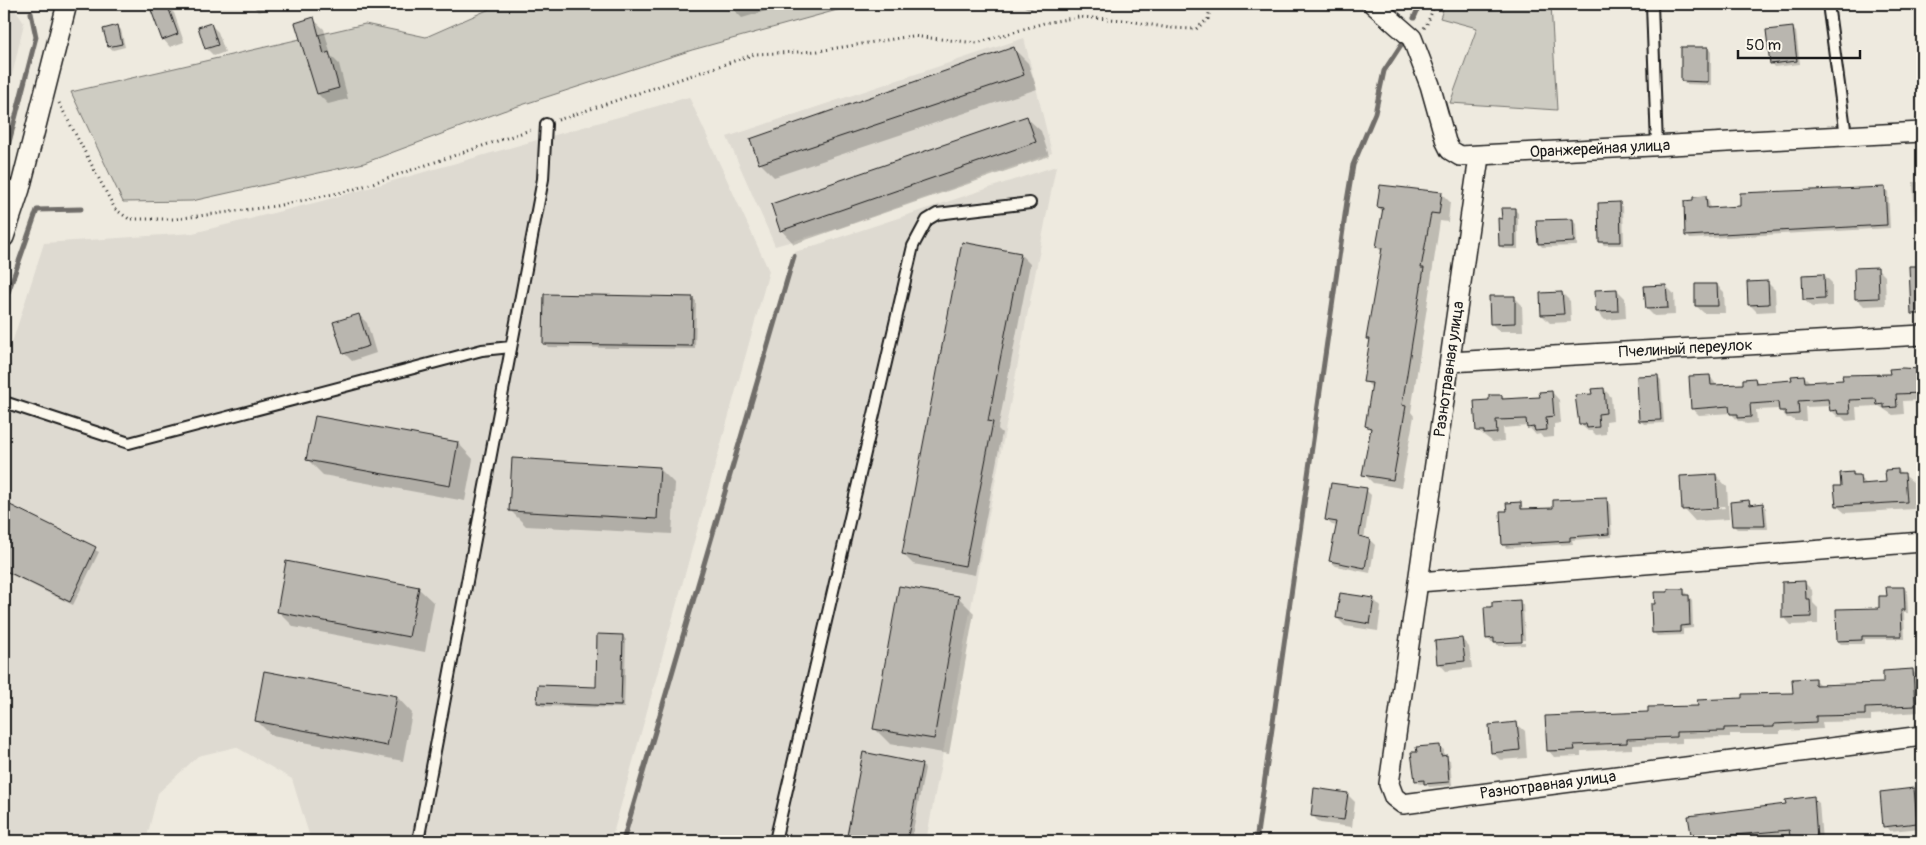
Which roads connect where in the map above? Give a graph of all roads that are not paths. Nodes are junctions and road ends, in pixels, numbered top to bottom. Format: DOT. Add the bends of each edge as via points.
graph roads {
  1 [pos="67,4"];
  2 [pos="1373,4"];
  3 [pos="1652,4"];
  4 [pos="1828,4"];
  5 [pos="546,124"];
  6 [pos="1922,132"];
  7 [pos="1846,136"];
  8 [pos="1657,147"];
  9 [pos="1480,156"];
  10 [pos="12,186"];
  11 [pos="1030,203"];
  12 [pos="4,237"];
  13 [pos="1922,335"];
  14 [pos="511,347"];
  15 [pos="1450,362"];
  16 [pos="4,402"];
  17 [pos="1922,542"];
  18 [pos="1418,582"];
  19 [pos="1922,736"];
  20 [pos="418,841"];
  21 [pos="774,841"];
  1 -- 10 [label="street" via="46,84"];
  2 -- 9 [label="street, Оранжерейная улица" via="1412,38 1450,150 1460,156"];
  3 -- 8 [label="lane"];
  4 -- 7 [label="lane"];
  5 -- 14 [label="lane" via="543,179"];
  6 -- 7 [label="street, Оранжерейная улица"];
  7 -- 8 [label="street, Оранжерейная улица"];
  8 -- 9 [label="street, Оранжерейная улица"];
  9 -- 15 [label="street, Разнотравная улица"];
  10 -- 12 [label="street"];
  11 -- 21 [label="lane" via="937,214 927,220 913,246"];
  13 -- 15 [label="street, Пчелиный переулок"];
  14 -- 16 [label="lane" via="482,350 129,444"];
  14 -- 20 [label="lane"];
  15 -- 18 [label="street, Разнотравная улица"];
  17 -- 18 [label="street"];
  18 -- 19 [label="street, Разнотравная улица" via="1389,784 1394,797 1402,804"];
}
